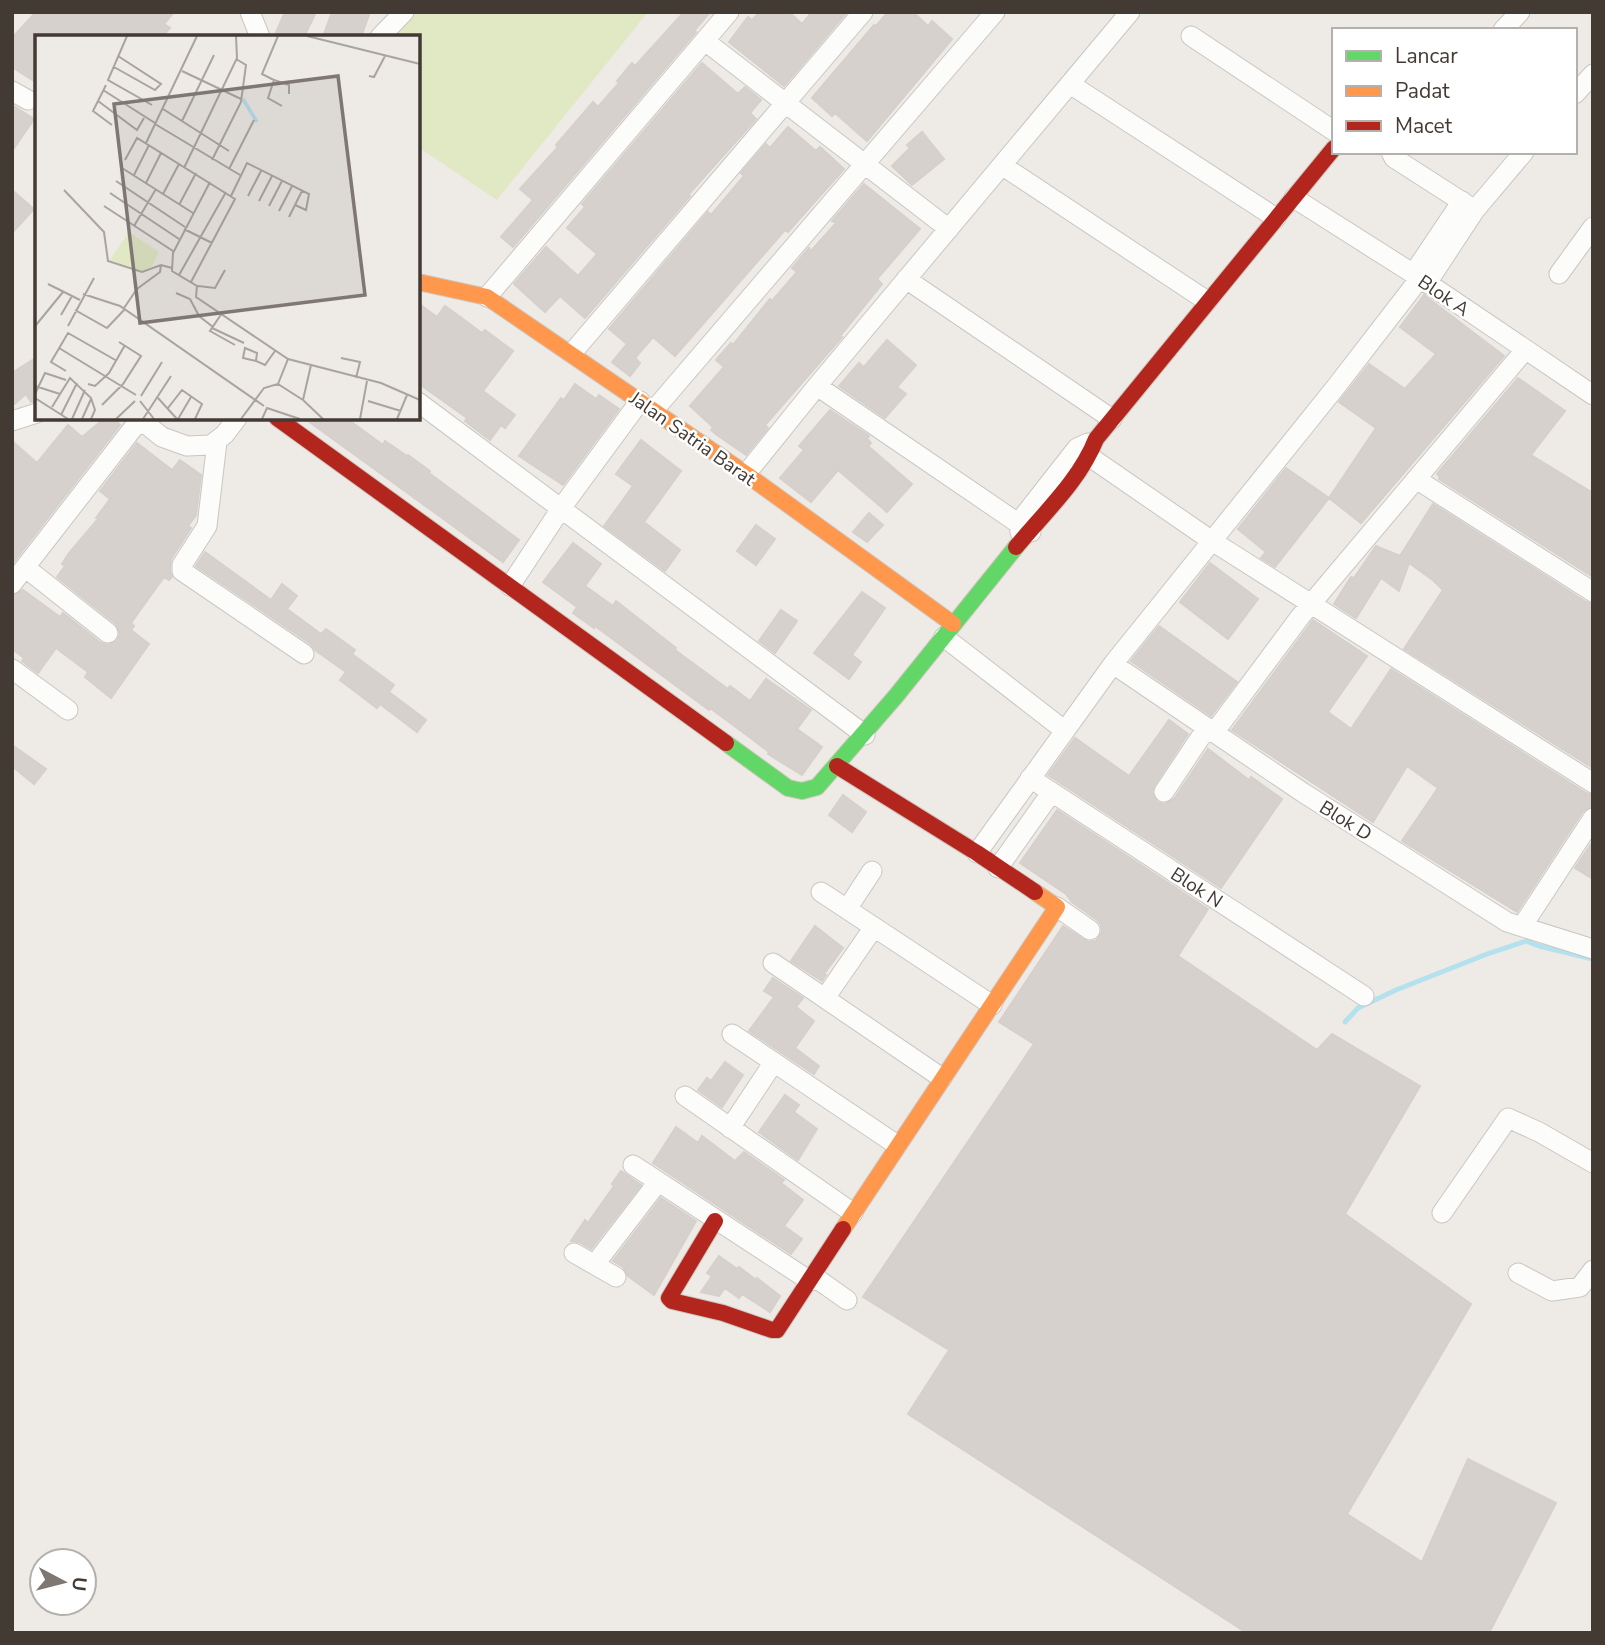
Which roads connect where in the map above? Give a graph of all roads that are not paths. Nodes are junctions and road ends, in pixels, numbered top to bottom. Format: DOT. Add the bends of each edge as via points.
graph roads {
  1 [pos="250,12"];
  2 [pos="404,12"];
  3 [pos="729,12"];
  4 [pos="863,12"];
  5 [pos="995,12"];
  6 [pos="1130,12"];
  7 [pos="1520,12"];
  8 [pos="1505,28"];
  9 [pos="259,35"];
  10 [pos="382,35"];
  11 [pos="1191,36"];
  12 [pos="705,41"];
  13 [pos="1593,74"];
  14 [pos="1070,84"];
  15 [pos="1577,92"];
  16 [pos="785,102"];
  17 [pos="1332,130"];
  18 [pos="1332,150"];
  19 [pos="1392,154"];
  20 [pos="1522,154"];
  21 [pos="866,163"];
  22 [pos="1003,166"];
  23 [pos="1294,198"];
  24 [pos="1468,205"];
  25 [pos="1276,218"];
  26 [pos="1593,227"];
  27 [pos="949,229"];
  28 [pos="1559,274"];
  29 [pos="1420,278"];
  30 [pos="906,279"];
  31 [pos="420,282"];
  32 [pos="487,297"];
  33 [pos="1207,302"];
  34 [pos="1525,350"];
  35 [pos="572,354"];
  36 [pos="817,386"];
  37 [pos="1593,395"];
  38 [pos="420,403"];
  39 [pos="647,405"];
  40 [pos="35,414"];
  41 [pos="1112,419"];
  42 [pos="235,420"];
  43 [pos="280,420"];
  44 [pos="12,421"];
  45 [pos="217,442"];
  46 [pos="1087,448"];
  47 [pos="746,474"];
  48 [pos="1416,480"];
  49 [pos="562,507"];
  50 [pos="1024,532"];
  51 [pos="1212,541"];
  52 [pos="26,568"];
  53 [pos="12,584"];
  54 [pos="510,586"];
  55 [pos="1593,592"];
  56 [pos="1312,606"];
  57 [pos="948,631"];
  58 [pos="108,633"];
  59 [pos="304,654"];
  60 [pos="1113,664"];
  61 [pos="12,669"];
  62 [pos="68,710"];
  63 [pos="1064,730"];
  64 [pos="1211,730"];
  65 [pos="865,735"];
  66 [pos="837,766"];
  67 [pos="1030,778"];
  68 [pos="1593,783"];
  69 [pos="1164,792"];
  70 [pos="1051,793"];
  71 [pos="1593,818"];
  72 [pos="977,853"];
  73 [pos="998,868"];
  74 [pos="872,871"];
  75 [pos="821,892"];
  76 [pos="1057,907"];
  77 [pos="847,909"];
  78 [pos="1523,925"];
  79 [pos="874,928"];
  80 [pos="1090,930"];
  81 [pos="1593,949"];
  82 [pos="773,963"];
  83 [pos="1364,996"];
  84 [pos="825,998"];
  85 [pos="992,1005"];
  86 [pos="732,1034"];
  87 [pos="775,1062"];
  88 [pos="942,1078"];
  89 [pos="685,1096"];
  90 [pos="730,1128"];
  91 [pos="897,1145"];
  92 [pos="1593,1163"];
  93 [pos="633,1165"];
  94 [pos="658,1182"];
  95 [pos="853,1213"];
  96 [pos="1442,1213"];
  97 [pos="715,1220"];
  98 [pos="575,1253"];
  99 [pos="595,1264"];
  100 [pos="1593,1270"];
  101 [pos="1518,1273"];
  102 [pos="616,1277"];
  103 [pos="811,1279"];
  104 [pos="847,1300"];
  1 -- 9 [label="street"];
  2 -- 10 [label="street"];
  3 -- 12 [label="street"];
  4 -- 16 [label="street"];
  5 -- 21 [label="street"];
  6 -- 14 [label="street"];
  7 -- 8 [label="street"];
  11 -- 17 [label="street"];
  12 -- 16 [label="street"];
  12 -- 32 [label="street"];
  13 -- 15 [label="street"];
  14 -- 22 [label="street"];
  14 -- 25 [label="street"];
  16 -- 21 [label="street"];
  16 -- 35 [label="street"];
  18 -- 23 [label="street"];
  19 -- 24 [label="street"];
  20 -- 24 [label="street"];
  21 -- 27 [label="street"];
  21 -- 39 [label="street"];
  22 -- 27 [label="street"];
  22 -- 33 [label="street"];
  23 -- 25 [label="street"];
  23 -- 29 [label="street, Blok A"];
  24 -- 29 [label="street"];
  25 -- 33 [label="street"];
  26 -- 28 [label="street"];
  27 -- 30 [label="street"];
  29 -- 34 [label="street, Blok A"];
  29 -- 51 [label="street"];
  30 -- 36 [label="street"];
  30 -- 41 [label="street"];
  31 -- 32 [label="street, Jalan Satria Barat"];
  32 -- 35 [label="street, Jalan Satria Barat"];
  33 -- 41 [label="street"];
  34 -- 37 [label="street, Blok A"];
  34 -- 48 [label="street"];
  35 -- 39 [label="street, Jalan Satria Barat"];
  36 -- 47 [label="street"];
  36 -- 50 [label="street"];
  38 -- 49 [label="street"];
  39 -- 47 [label="street, Jalan Satria Barat"];
  39 -- 49 [label="street"];
  40 -- 44 [label="street"];
  41 -- 46 [label="street"];
  42 -- 45 [label="street"];
  43 -- 54 [label="street"];
  45 -- 52 [label="street" via="187,446 162,437 147,425 134,427"];
  45 -- 59 [label="street" via="207,526 182,571"];
  46 -- 50 [label="street"];
  46 -- 51 [label="street"];
  47 -- 57 [label="street, Jalan Satria Barat"];
  48 -- 55 [label="street"];
  48 -- 56 [label="street"];
  49 -- 54 [label="street"];
  49 -- 65 [label="street"];
  50 -- 57 [label="street"];
  51 -- 56 [label="street"];
  51 -- 60 [label="street"];
  52 -- 53 [label="street"];
  52 -- 58 [label="street"];
  54 -- 66 [label="street" via="788,788 810,790"];
  56 -- 64 [label="street" via="1219,726"];
  56 -- 68 [label="street"];
  57 -- 63 [label="street"];
  57 -- 65 [label="street"];
  60 -- 63 [label="street"];
  60 -- 64 [label="street, Blok D"];
  61 -- 62 [label="street"];
  63 -- 67 [label="street"];
  64 -- 69 [label="street" via="1202,735"];
  64 -- 78 [label="street, Blok D" via="1507,922"];
  65 -- 66 [label="street"];
  66 -- 72 [label="street"];
  67 -- 70 [label="street, Blok N"];
  67 -- 72 [label="street"];
  70 -- 73 [label="street"];
  70 -- 83 [label="street, Blok N"];
  71 -- 78 [label="street"];
  72 -- 73 [label="street"];
  73 -- 76 [label="street"];
  74 -- 77 [label="street"];
  75 -- 77 [label="street"];
  76 -- 80 [label="street"];
  76 -- 85 [label="street"];
  77 -- 79 [label="street"];
  78 -- 81 [label="street, Blok D"];
  79 -- 84 [label="street"];
  79 -- 85 [label="street"];
  82 -- 84 [label="street"];
  84 -- 88 [label="street"];
  85 -- 88 [label="street"];
  86 -- 87 [label="street"];
  87 -- 90 [label="street"];
  87 -- 91 [label="street"];
  88 -- 91 [label="street"];
  89 -- 90 [label="street"];
  90 -- 95 [label="street"];
  91 -- 95 [label="street"];
  92 -- 96 [label="street" via="1508,1118"];
  93 -- 94 [label="street"];
  94 -- 97 [label="street"];
  94 -- 99 [label="street"];
  95 -- 103 [label="street"];
  97 -- 103 [label="street"];
  97 -- 103 [label="street" via="670,1293 671,1301 775,1330"];
  98 -- 99 [label="street"];
  99 -- 102 [label="street"];
  100 -- 101 [label="street" via="1580,1287 1552,1291"];
  103 -- 104 [label="street"];
}
